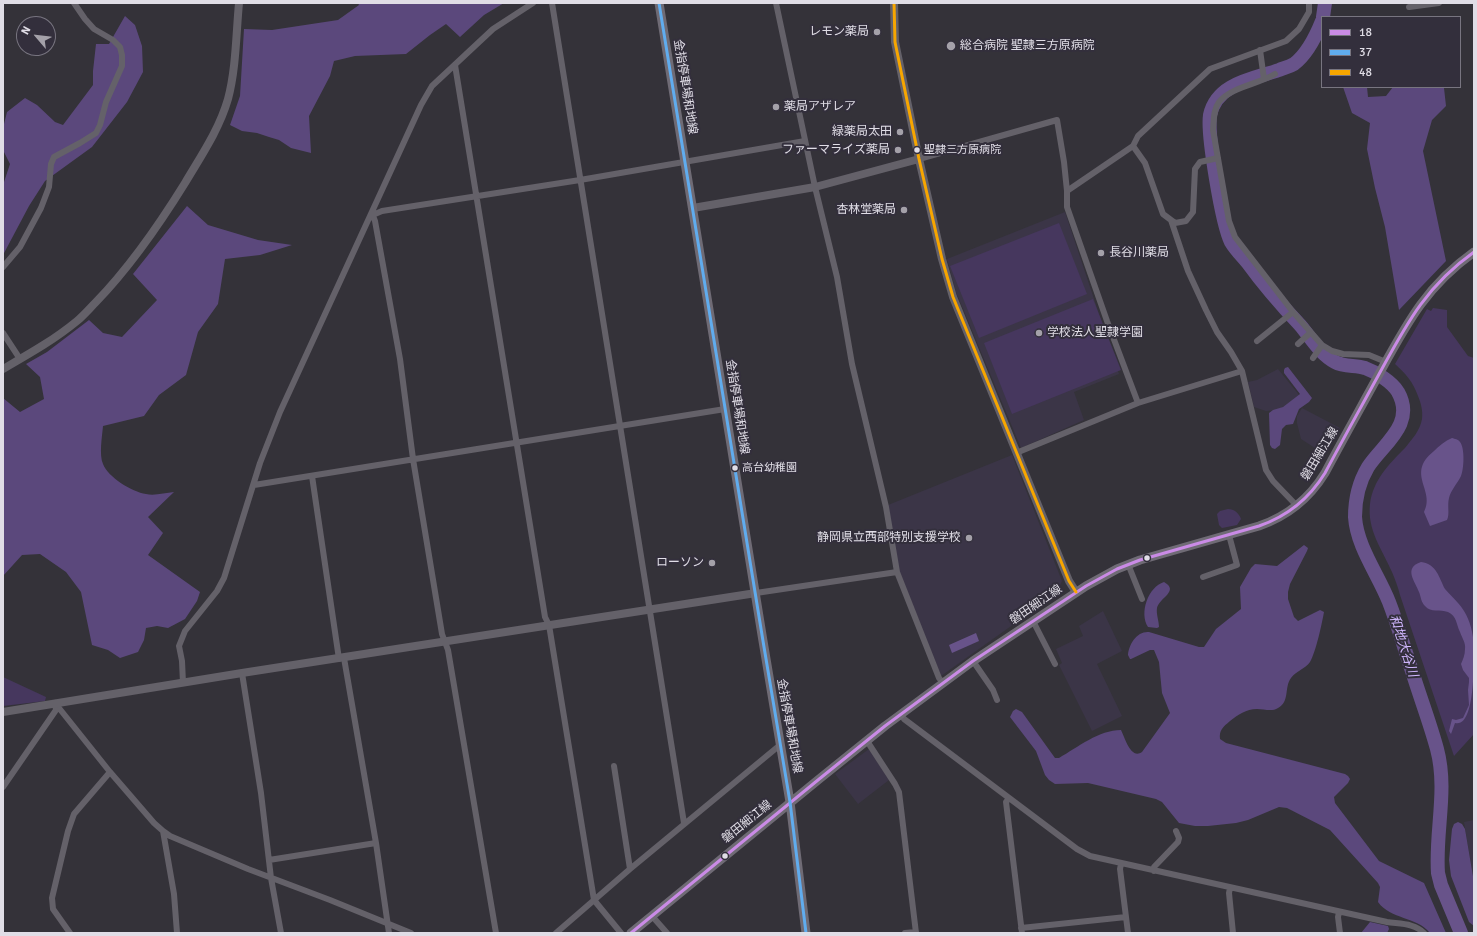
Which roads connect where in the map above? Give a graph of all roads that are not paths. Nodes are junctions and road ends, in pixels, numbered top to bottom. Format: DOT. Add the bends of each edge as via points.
graph roads {
  1 [pos="74,3"];
  2 [pos="239,3"];
  3 [pos="533,3"];
  4 [pos="552,3"];
  5 [pos="659,3"];
  6 [pos="776,3"];
  7 [pos="894,3"];
  8 [pos="1309,3"];
  9 [pos="1439,3"];
  10 [pos="1409,7"];
  11 [pos="1260,50"];
  12 [pos="456,65"];
  13 [pos="1275,74"];
  14 [pos="1264,79"];
  15 [pos="805,141"];
  16 [pos="1133,146"];
  17 [pos="1217,158"];
  18 [pos="919,159"];
  19 [pos="685,162"];
  20 [pos="580,180"];
  21 [pos="815,187"];
  22 [pos="1066,191"];
  23 [pos="477,196"];
  24 [pos="693,208"];
  25 [pos="372,213"];
  26 [pos="1171,220"];
  27 [pos="1474,252"];
  28 [pos="3,267"];
  29 [pos="1293,312"];
  30 [pos="3,333"];
  31 [pos="1310,333"];
  32 [pos="1257,340"];
  33 [pos="1298,344"];
  34 [pos="1322,345"];
  35 [pos="1312,358"];
  36 [pos="20,359"];
  37 [pos="1384,365"];
  38 [pos="3,369"];
  39 [pos="1242,371"];
  40 [pos="1138,403"];
  41 [pos="725,409"];
  42 [pos="620,426"];
  43 [pos="517,442"];
  44 [pos="1016,453"];
  45 [pos="413,459"];
  46 [pos="312,476"];
  47 [pos="254,485"];
  48 [pos="1297,506"];
  49 [pos="1229,535"];
  50 [pos="1128,564"];
  51 [pos="897,572"];
  52 [pos="1203,577"];
  53 [pos="1076,592"];
  54 [pos="756,593"];
  55 [pos="1142,599"];
  56 [pos="650,610"];
  57 [pos="1033,621"];
  58 [pos="549,626"];
  59 [pos="445,642"];
  60 [pos="342,658"];
  61 [pos="973,661"];
  62 [pos="1055,664"];
  63 [pos="242,673"];
  64 [pos="183,683"];
  65 [pos="943,683"];
  66 [pos="996,700"];
  67 [pos="55,703"];
  68 [pos="3,712"];
  69 [pos="901,714"];
  70 [pos="867,740"];
  71 [pos="780,745"];
  72 [pos="614,766"];
  73 [pos="110,772"];
  74 [pos="3,787"];
  75 [pos="1009,798"];
  76 [pos="790,802"];
  77 [pos="684,823"];
  78 [pos="163,831"];
  79 [pos="1176,831"];
  80 [pos="376,843"];
  81 [pos="269,860"];
  82 [pos="1121,864"];
  83 [pos="630,869"];
  84 [pos="1154,871"];
  85 [pos="271,878"];
  86 [pos="1230,888"];
  87 [pos="594,900"];
  88 [pos="1339,912"];
  89 [pos="652,916"];
  90 [pos="1126,917"];
  91 [pos="387,924"];
  92 [pos="1021,930"];
  93 [pos="916,932"];
  94 [pos="70,933"];
  95 [pos="177,933"];
  96 [pos="281,933"];
  97 [pos="389,933"];
  98 [pos="411,933"];
  99 [pos="496,933"];
  100 [pos="556,933"];
  101 [pos="621,933"];
  102 [pos="632,933"];
  103 [pos="667,933"];
  104 [pos="806,933"];
  105 [pos="905,933"];
  106 [pos="1128,933"];
  107 [pos="1233,933"];
  108 [pos="1340,933"];
  109 [pos="1424,933"];
  1 -- 28 [label="street" via="94,29 120,47 122,66 96,132 54,157 49,187 41,208 20,247"];
  2 -- 36 [label="street" via="233,76 228,99 211,140 163,218 116,281 77,321 41,348"];
  3 -- 12 [label="street" via="493,29"];
  4 -- 20 [label="street"];
  5 -- 19 [label="main road, 金指停車場和地線"];
  6 -- 15 [label="street"];
  7 -- 18 [label="street" via="895,42"];
  8 -- 11 [label="street" via="1309,12 1295,33 1286,41"];
  9 -- 10 [label="street"];
  11 -- 14 [label="street"];
  11 -- 16 [label="street" via="1210,69 1138,136"];
  12 -- 23 [label="street"];
  12 -- 25 [label="street" via="432,86 421,105"];
  13 -- 14 [label="street"];
  14 -- 17 [label="street" via="1230,93 1219,103 1214,115 1213,130"];
  15 -- 19 [label="street"];
  15 -- 21 [label="street"];
  16 -- 22 [label="street"];
  16 -- 26 [label="street" via="1145,163 1163,214"];
  17 -- 26 [label="street" via="1200,162 1195,169 1193,212 1186,221 1175,223"];
  17 -- 29 [label="street" via="1229,221 1235,237"];
  18 -- 21 [label="street"];
  18 -- 22 [label="street" via="1057,120"];
  18 -- 44 [label="street" via="953,297"];
  19 -- 20 [label="street"];
  19 -- 24 [label="main road, 金指停車場和地線"];
  20 -- 23 [label="street"];
  20 -- 42 [label="street"];
  21 -- 24 [label="street"];
  21 -- 51 [label="street" via="837,277 852,364 886,507"];
  22 -- 40 [label="street" via="1067,207"];
  23 -- 25 [label="street"];
  23 -- 43 [label="street"];
  24 -- 41 [label="main road, 金指停車場和地線"];
  25 -- 45 [label="street" via="400,359"];
  25 -- 47 [label="street" via="280,412"];
  26 -- 39 [label="street" via="1188,271 1217,332"];
  27 -- 37 [label="main road, 磐田細江線" via="1447,273 1423,300"];
  29 -- 31 [label="street"];
  29 -- 32 [label="street"];
  30 -- 36 [label="street"];
  31 -- 33 [label="street"];
  31 -- 34 [label="street"];
  34 -- 35 [label="street"];
  34 -- 37 [label="street" via="1343,354 1369,355"];
  36 -- 38 [label="street"];
  37 -- 48 [label="main road, 磐田細江線" via="1322,477"];
  39 -- 40 [label="street"];
  39 -- 48 [label="street" via="1266,470"];
  40 -- 44 [label="street"];
  41 -- 42 [label="street"];
  41 -- 54 [label="main road, 金指停車場和地線"];
  42 -- 43 [label="street"];
  42 -- 56 [label="street"];
  43 -- 45 [label="street"];
  43 -- 58 [label="street" via="545,617"];
  44 -- 53 [label="street" via="1068,581"];
  45 -- 46 [label="street"];
  45 -- 59 [label="street"];
  46 -- 47 [label="street"];
  46 -- 60 [label="street"];
  47 -- 64 [label="street" via="224,578 217,591 185,631 179,646"];
  48 -- 49 [label="main road, 磐田細江線" via="1268,523"];
  49 -- 50 [label="main road, 磐田細江線"];
  49 -- 52 [label="street" via="1237,565"];
  50 -- 53 [label="main road, 磐田細江線"];
  50 -- 55 [label="street"];
  51 -- 54 [label="street"];
  51 -- 65 [label="street"];
  53 -- 57 [label="main road, 磐田細江線"];
  54 -- 56 [label="street"];
  54 -- 71 [label="main road, 金指停車場和地線"];
  56 -- 58 [label="street"];
  56 -- 77 [label="street"];
  57 -- 61 [label="main road, 磐田細江線"];
  57 -- 62 [label="street"];
  58 -- 59 [label="street"];
  58 -- 87 [label="street"];
  59 -- 60 [label="street"];
  59 -- 99 [label="street"];
  60 -- 63 [label="street"];
  60 -- 80 [label="street"];
  61 -- 65 [label="main road, 磐田細江線"];
  61 -- 66 [label="street" via="993,690"];
  63 -- 64 [label="street"];
  63 -- 81 [label="street"];
  64 -- 67 [label="street"];
  65 -- 69 [label="main road, 磐田細江線"];
  67 -- 68 [label="street"];
  67 -- 73 [label="street"];
  67 -- 74 [label="street" via="56,710"];
  69 -- 70 [label="main road, 磐田細江線"];
  69 -- 75 [label="street" via="904,719"];
  70 -- 76 [label="main road, 磐田細江線"];
  70 -- 93 [label="street" via="898,792"];
  71 -- 76 [label="main road, 金指停車場和地線"];
  71 -- 77 [label="street"];
  72 -- 83 [label="street"];
  73 -- 78 [label="street"];
  73 -- 94 [label="street" via="74,814 68,831 52,898 53,909"];
  75 -- 82 [label="street" via="1083,853"];
  75 -- 92 [label="street" via="1006,802"];
  76 -- 89 [label="main road, 磐田細江線"];
  76 -- 104 [label="main road, 金指停車場和地線"];
  77 -- 83 [label="street"];
  78 -- 85 [label="street"];
  78 -- 95 [label="street" via="174,894"];
  79 -- 84 [label="street" via="1178,842 1154,867"];
  80 -- 81 [label="street"];
  80 -- 91 [label="street"];
  81 -- 85 [label="street"];
  82 -- 84 [label="street"];
  82 -- 90 [label="street"];
  83 -- 87 [label="street"];
  84 -- 86 [label="street"];
  85 -- 91 [label="street"];
  85 -- 96 [label="street"];
  86 -- 88 [label="street"];
  86 -- 107 [label="street" via="1228,893"];
  87 -- 100 [label="street"];
  87 -- 101 [label="street"];
  88 -- 108 [label="street"];
  88 -- 109 [label="street" via="1410,925"];
  89 -- 102 [label="main road, 磐田細江線"];
  89 -- 103 [label="street"];
  90 -- 92 [label="street"];
  90 -- 106 [label="street"];
  91 -- 97 [label="street"];
  91 -- 98 [label="street"];
  93 -- 105 [label="street"];
}
